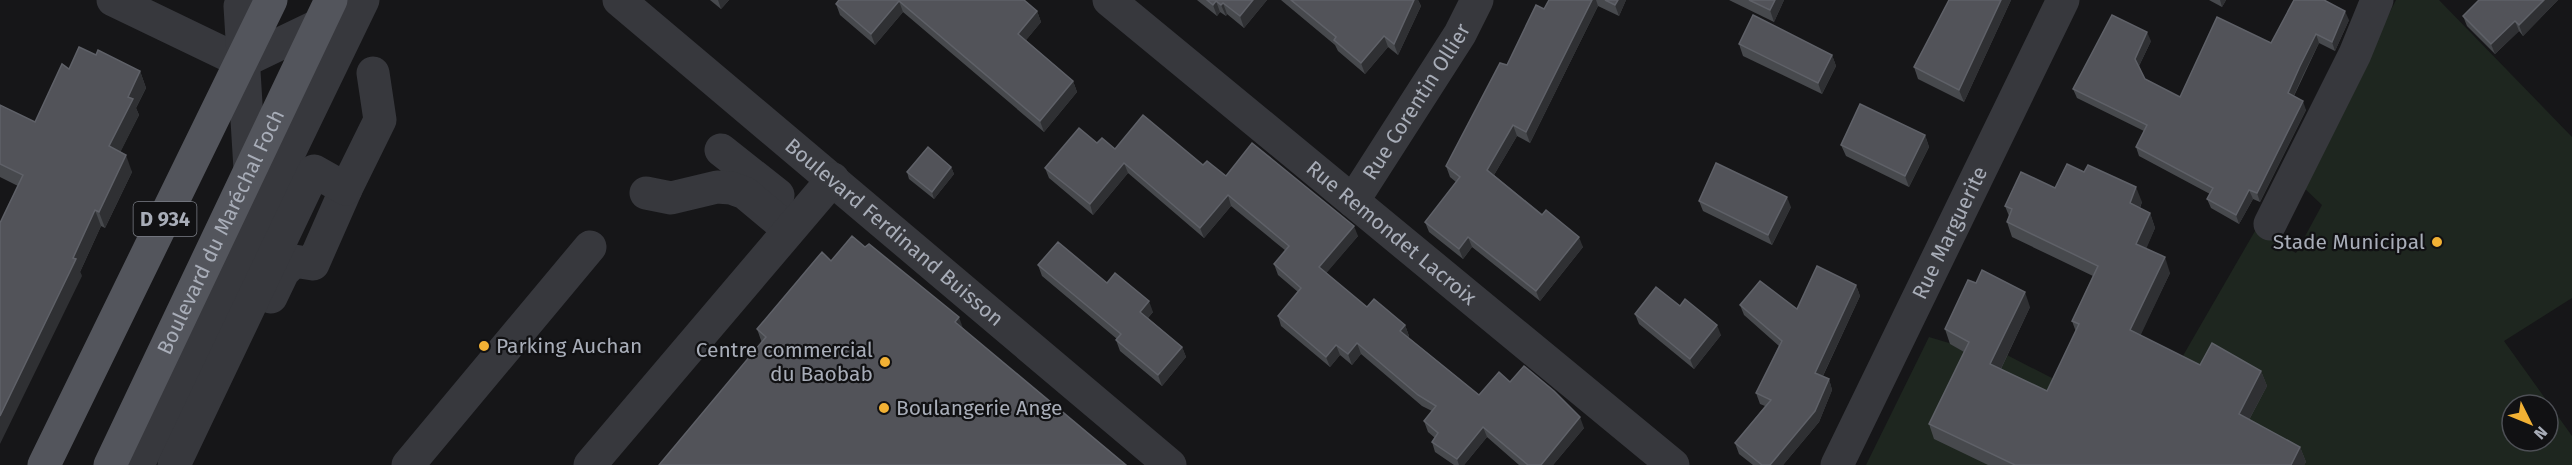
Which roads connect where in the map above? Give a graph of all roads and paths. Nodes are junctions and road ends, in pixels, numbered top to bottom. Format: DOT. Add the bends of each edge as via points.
graph roads {
  1 [pos="113,0"];
  2 [pos="243,0"];
  3 [pos="271,0"];
  4 [pos="363,0"];
  5 [pos="619,0"];
  6 [pos="1109,0"];
  7 [pos="1477,0"];
  8 [pos="2063,0"];
  9 [pos="2377,0"];
  10 [pos="325,13"];
  11 [pos="242,62"];
  12 [pos="373,73"];
  13 [pos="721,150"];
  14 [pos="250,170"];
  15 [pos="833,179"];
  16 [pos="346,189"];
  17 [pos="646,193"];
  18 [pos="1353,201"];
  19 [pos="2270,224"];
  20 [pos="784,225"];
  21 [pos="590,247"];
  22 [pos="44,465"];
  23 [pos="110,465"];
  24 [pos="138,465"];
  25 [pos="174,465"];
  26 [pos="192,465"];
  27 [pos="408,465"];
  28 [pos="590,465"];
  29 [pos="1170,465"];
  30 [pos="1673,465"];
  31 [pos="1837,465"];
  1 -- 11 [label="street"];
  2 -- 11 [label="street"];
  3 -- 11 [label="main road, D 934"];
  4 -- 24 [label="street"];
  5 -- 15 [label="street, Boulevard Ferdinand Buisson"];
  6 -- 18 [label="street, Rue Remondet Lacroix"];
  7 -- 18 [label="street, Rue Corentin Ollier" via="1460,34"];
  8 -- 31 [label="street, Rue Marguerite"];
  9 -- 19 [label="street" via="2355,54"];
  10 -- 11 [label="street"];
  10 -- 14 [label="main road, Boulevard du Maréchal Foch / D 934"];
  11 -- 14 [label="street"];
  11 -- 22 [label="main road, D 934"];
  12 -- 16 [label="street" via="380,120"];
  13 -- 20 [label="street" via="784,200"];
  14 -- 23 [label="main road, Boulevard du Maréchal Foch / D 934"];
  15 -- 20 [label="street"];
  15 -- 29 [label="street, Boulevard Ferdinand Buisson"];
  16 -- 25 [label="street" via="314,171"];
  16 -- 26 [label="street" via="314,264 294,261 283,272"];
  17 -- 20 [label="street" via="671,198 717,187 731,188 745,193"];
  18 -- 30 [label="street, Rue Remondet Lacroix"];
  20 -- 28 [label="street"];
  21 -- 27 [label="street"];
}
